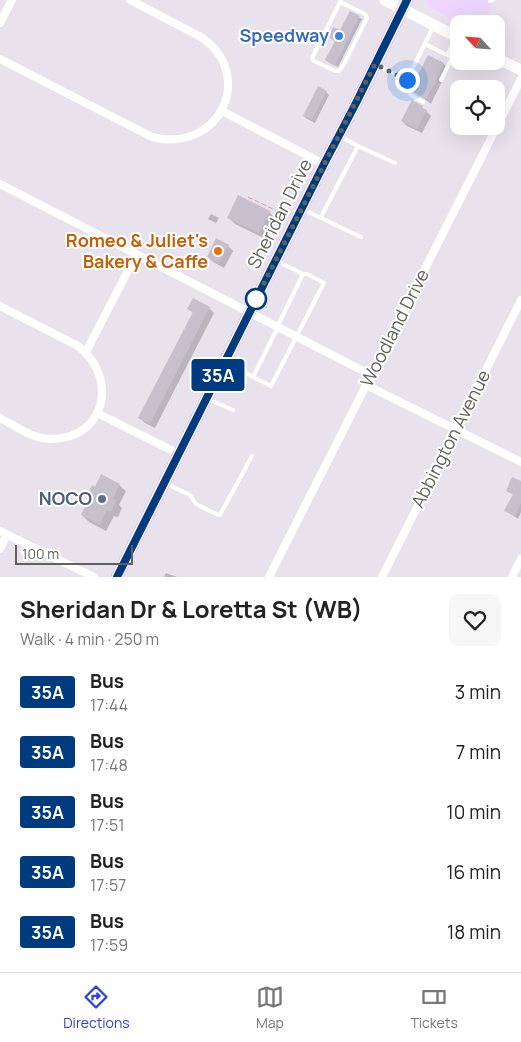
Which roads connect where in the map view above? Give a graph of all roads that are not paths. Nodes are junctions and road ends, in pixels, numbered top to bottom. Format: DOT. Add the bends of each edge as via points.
graph roads {
  1 [pos="12,0"];
  2 [pos="130,0"];
  3 [pos="385,0"];
  4 [pos="340,1"];
  5 [pos="404,4"];
  6 [pos="0,23"];
  7 [pos="434,25"];
  8 [pos="450,34"];
  9 [pos="425,44"];
  10 [pos="450,50"];
  11 [pos="447,55"];
  12 [pos="0,59"];
  13 [pos="505,62"];
  14 [pos="375,64"];
  15 [pos="521,70"];
  16 [pos="521,79"];
  17 [pos="407,80"];
  18 [pos="441,80"];
  19 [pos="423,102"];
  20 [pos="222,112"];
  21 [pos="339,136"];
  22 [pos="358,146"];
  23 [pos="395,163"];
  24 [pos="324,164"];
  25 [pos="0,184"];
  26 [pos="302,209"];
  27 [pos="321,218"];
  28 [pos="361,237"];
  29 [pos="136,255"];
  30 [pos="276,261"];
  31 [pos="303,274"];
  32 [pos="521,300"];
  33 [pos="0,306"];
  34 [pos="250,312"];
  35 [pos="278,327"];
  36 [pos="297,337"];
  37 [pos="86,352"];
  38 [pos="225,362"];
  39 [pos="371,375"];
  40 [pos="253,377"];
  41 [pos="366,384"];
  42 [pos="207,398"];
  43 [pos="233,410"];
  44 [pos="97,413"];
  45 [pos="0,418"];
  46 [pos="456,430"];
  47 [pos="179,454"];
  48 [pos="252,456"];
  49 [pos="521,462"];
  50 [pos="164,483"];
  51 [pos="4,533"];
  52 [pos="0,549"];
  53 [pos="521,558"];
  54 [pos="94,577"];
  55 [pos="117,577"];
  56 [pos="269,577"];
  57 [pos="382,577"];
  58 [pos="512,577"];
  1 -- 6 [label="street"];
  2 -- 20 [label="street" via="202,37 216,50 227,79"];
  3 -- 5 [label="street"];
  4 -- 4 [label="lane" via="367,18 344,64 335,71 312,58"];
  5 -- 7 [label="street"];
  5 -- 14 [label="main road, Sheridan Drive"];
  7 -- 8 [label="street"];
  7 -- 9 [label="lane"];
  9 -- 11 [label="lane"];
  9 -- 17 [label="lane"];
  10 -- 11 [label="lane"];
  11 -- 18 [label="lane" via="452,58"];
  12 -- 20 [label="street" via="163,139 193,136"];
  13 -- 15 [label="street"];
  14 -- 17 [label="lane"];
  14 -- 21 [label="main road, Sheridan Drive"];
  16 -- 39 [label="street, Woodland Drive"];
  17 -- 19 [label="lane" via="406,90"];
  20 -- 24 [label="street"];
  21 -- 22 [label="lane"];
  21 -- 24 [label="main road, Sheridan Drive"];
  22 -- 23 [label="lane"];
  22 -- 27 [label="lane"];
  24 -- 26 [label="main road, Sheridan Drive"];
  25 -- 29 [label="street"];
  26 -- 27 [label="lane"];
  26 -- 30 [label="main road, Sheridan Drive"];
  27 -- 28 [label="lane"];
  29 -- 34 [label="street"];
  29 -- 37 [label="street"];
  30 -- 31 [label="lane"];
  30 -- 34 [label="main road, Sheridan Drive"];
  31 -- 35 [label="lane"];
  31 -- 36 [label="lane" via="324,283"];
  32 -- 46 [label="street, Abbington Avenue"];
  33 -- 37 [label="street"];
  34 -- 35 [label="street"];
  34 -- 38 [label="main road, Sheridan Drive"];
  35 -- 36 [label="street"];
  35 -- 40 [label="lane"];
  36 -- 39 [label="street"];
  36 -- 40 [label="lane" via="272,386"];
  37 -- 44 [label="street" via="97,366 103,386"];
  38 -- 40 [label="lane"];
  38 -- 42 [label="main road, Sheridan Drive"];
  39 -- 41 [label="street, Woodland Drive"];
  41 -- 46 [label="street"];
  41 -- 56 [label="street, Woodland Drive"];
  42 -- 43 [label="lane"];
  42 -- 47 [label="main road, Sheridan Drive"];
  44 -- 45 [label="street" via="80,432 57,439 38,437"];
  44 -- 47 [label="street"];
  46 -- 49 [label="street"];
  46 -- 57 [label="street, Abbington Avenue"];
  47 -- 50 [label="main road, Sheridan Drive"];
  48 -- 50 [label="lane" via="220,515"];
  50 -- 55 [label="main road, Sheridan Drive"];
  51 -- 52 [label="street"];
  51 -- 54 [label="street"];
  53 -- 58 [label="street"];
}
